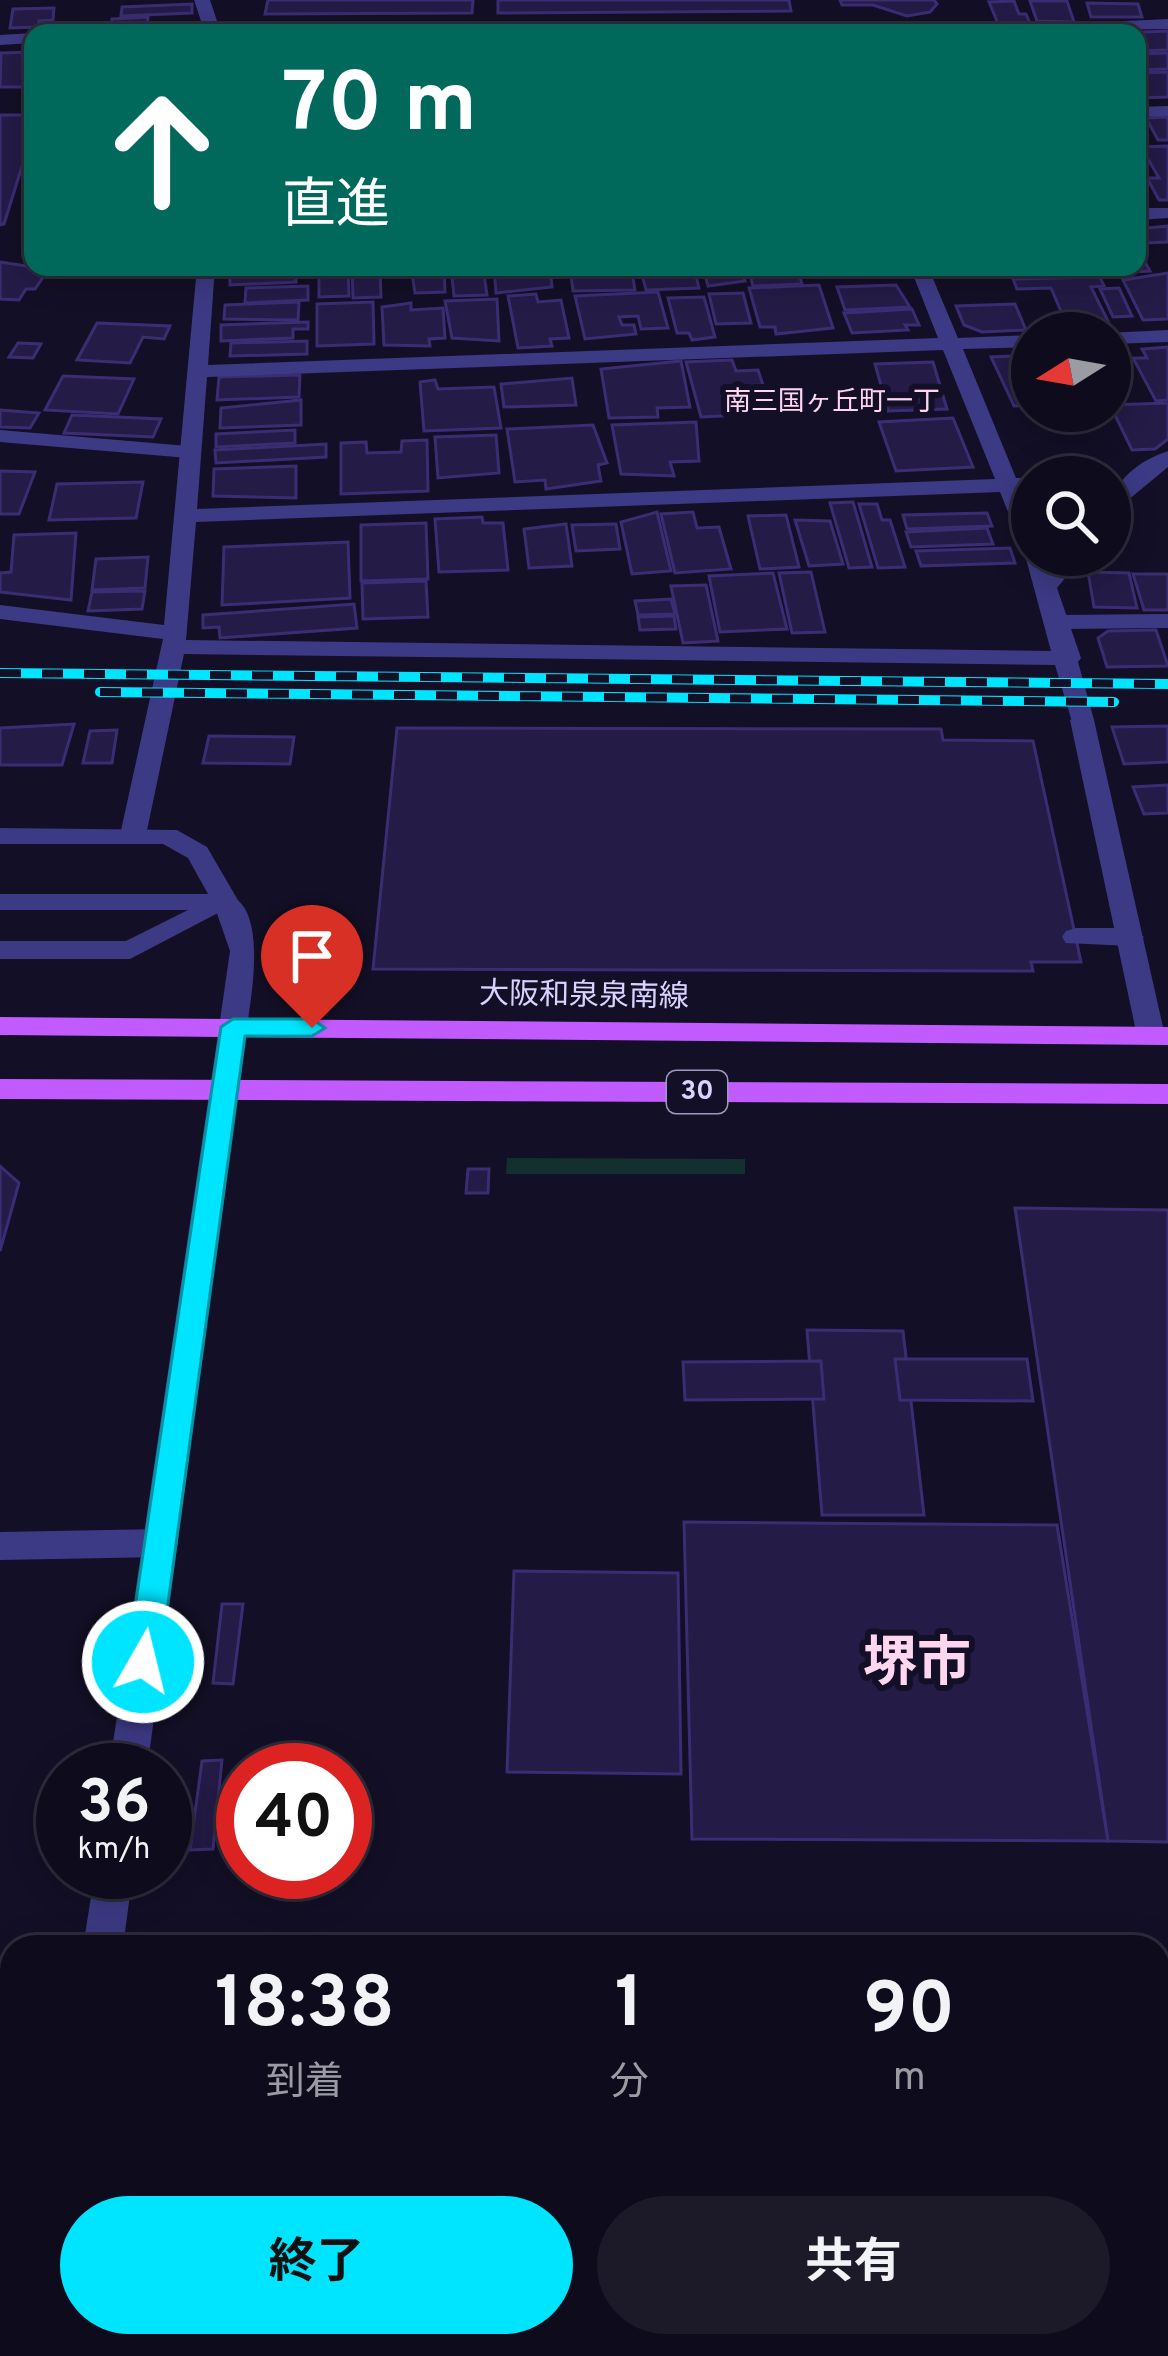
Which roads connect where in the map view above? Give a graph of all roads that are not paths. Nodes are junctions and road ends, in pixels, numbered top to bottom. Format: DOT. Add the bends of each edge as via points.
graph roads {
  1 [pos="205,276"];
  2 [pos="924,276"];
  3 [pos="1168,336"];
  4 [pos="1131,337"];
  5 [pos="1011,342"];
  6 [pos="951,344"];
  7 [pos="199,370"];
  8 [pos="0,436"];
  9 [pos="188,452"];
  10 [pos="1168,457"];
  11 [pos="1131,476"];
  12 [pos="1006,484"];
  13 [pos="1011,484"];
  14 [pos="1011,496"];
  15 [pos="182,515"];
  16 [pos="1045,576"];
  17 [pos="1055,576"];
  18 [pos="1048,584"];
  19 [pos="0,613"];
  20 [pos="1168,621"];
  21 [pos="1059,622"];
  22 [pos="175,640"];
  23 [pos="1069,658"];
  24 [pos="133,835"];
  25 [pos="0,836"];
  26 [pos="0,902"];
  27 [pos="226,902"];
  28 [pos="1076,937"];
  29 [pos="1130,937"];
  30 [pos="0,950"];
  31 [pos="0,1026"];
  32 [pos="233,1027"];
  33 [pos="1160,1036"];
  34 [pos="0,1089"];
  35 [pos="226,1091"];
  36 [pos="1168,1094"];
  37 [pos="161,1543"];
  38 [pos="0,1546"];
  39 [pos="132,1743"];
  40 [pos="110,1899"];
  41 [pos="105,1935"];
  1 -- 7 [label="street"];
  2 -- 6 [label="street"];
  3 -- 4 [label="street"];
  5 -- 6 [label="street"];
  6 -- 7 [label="street"];
  6 -- 12 [label="street"];
  7 -- 9 [label="street"];
  8 -- 9 [label="street"];
  9 -- 15 [label="street"];
  10 -- 11 [label="street"];
  12 -- 13 [label="street"];
  12 -- 14 [label="street"];
  12 -- 15 [label="street"];
  15 -- 22 [label="street"];
  16 -- 18 [label="street"];
  17 -- 18 [label="street"];
  18 -- 21 [label="street"];
  19 -- 22 [label="street"];
  20 -- 21 [label="street"];
  21 -- 23 [label="street"];
  22 -- 23 [label="street"];
  22 -- 24 [label="street"];
  23 -- 29 [label="street"];
  24 -- 25 [label="street"];
  24 -- 27 [label="street" via="168,836 198,853"];
  26 -- 27 [label="street"];
  27 -- 30 [label="street" via="130,950"];
  27 -- 32 [label="street" via="244,951"];
  28 -- 29 [label="street"];
  29 -- 33 [label="street"];
  31 -- 32 [label="main road, 大阪和泉泉南線 / 30"];
  32 -- 33 [label="main road, 大阪和泉泉南線 / 30"];
  32 -- 35 [label="street"];
  34 -- 35 [label="main road, 30"];
  35 -- 36 [label="main road, 30"];
  35 -- 37 [label="street"];
  37 -- 38 [label="street"];
  37 -- 39 [label="street"];
  40 -- 41 [label="street"];
}
